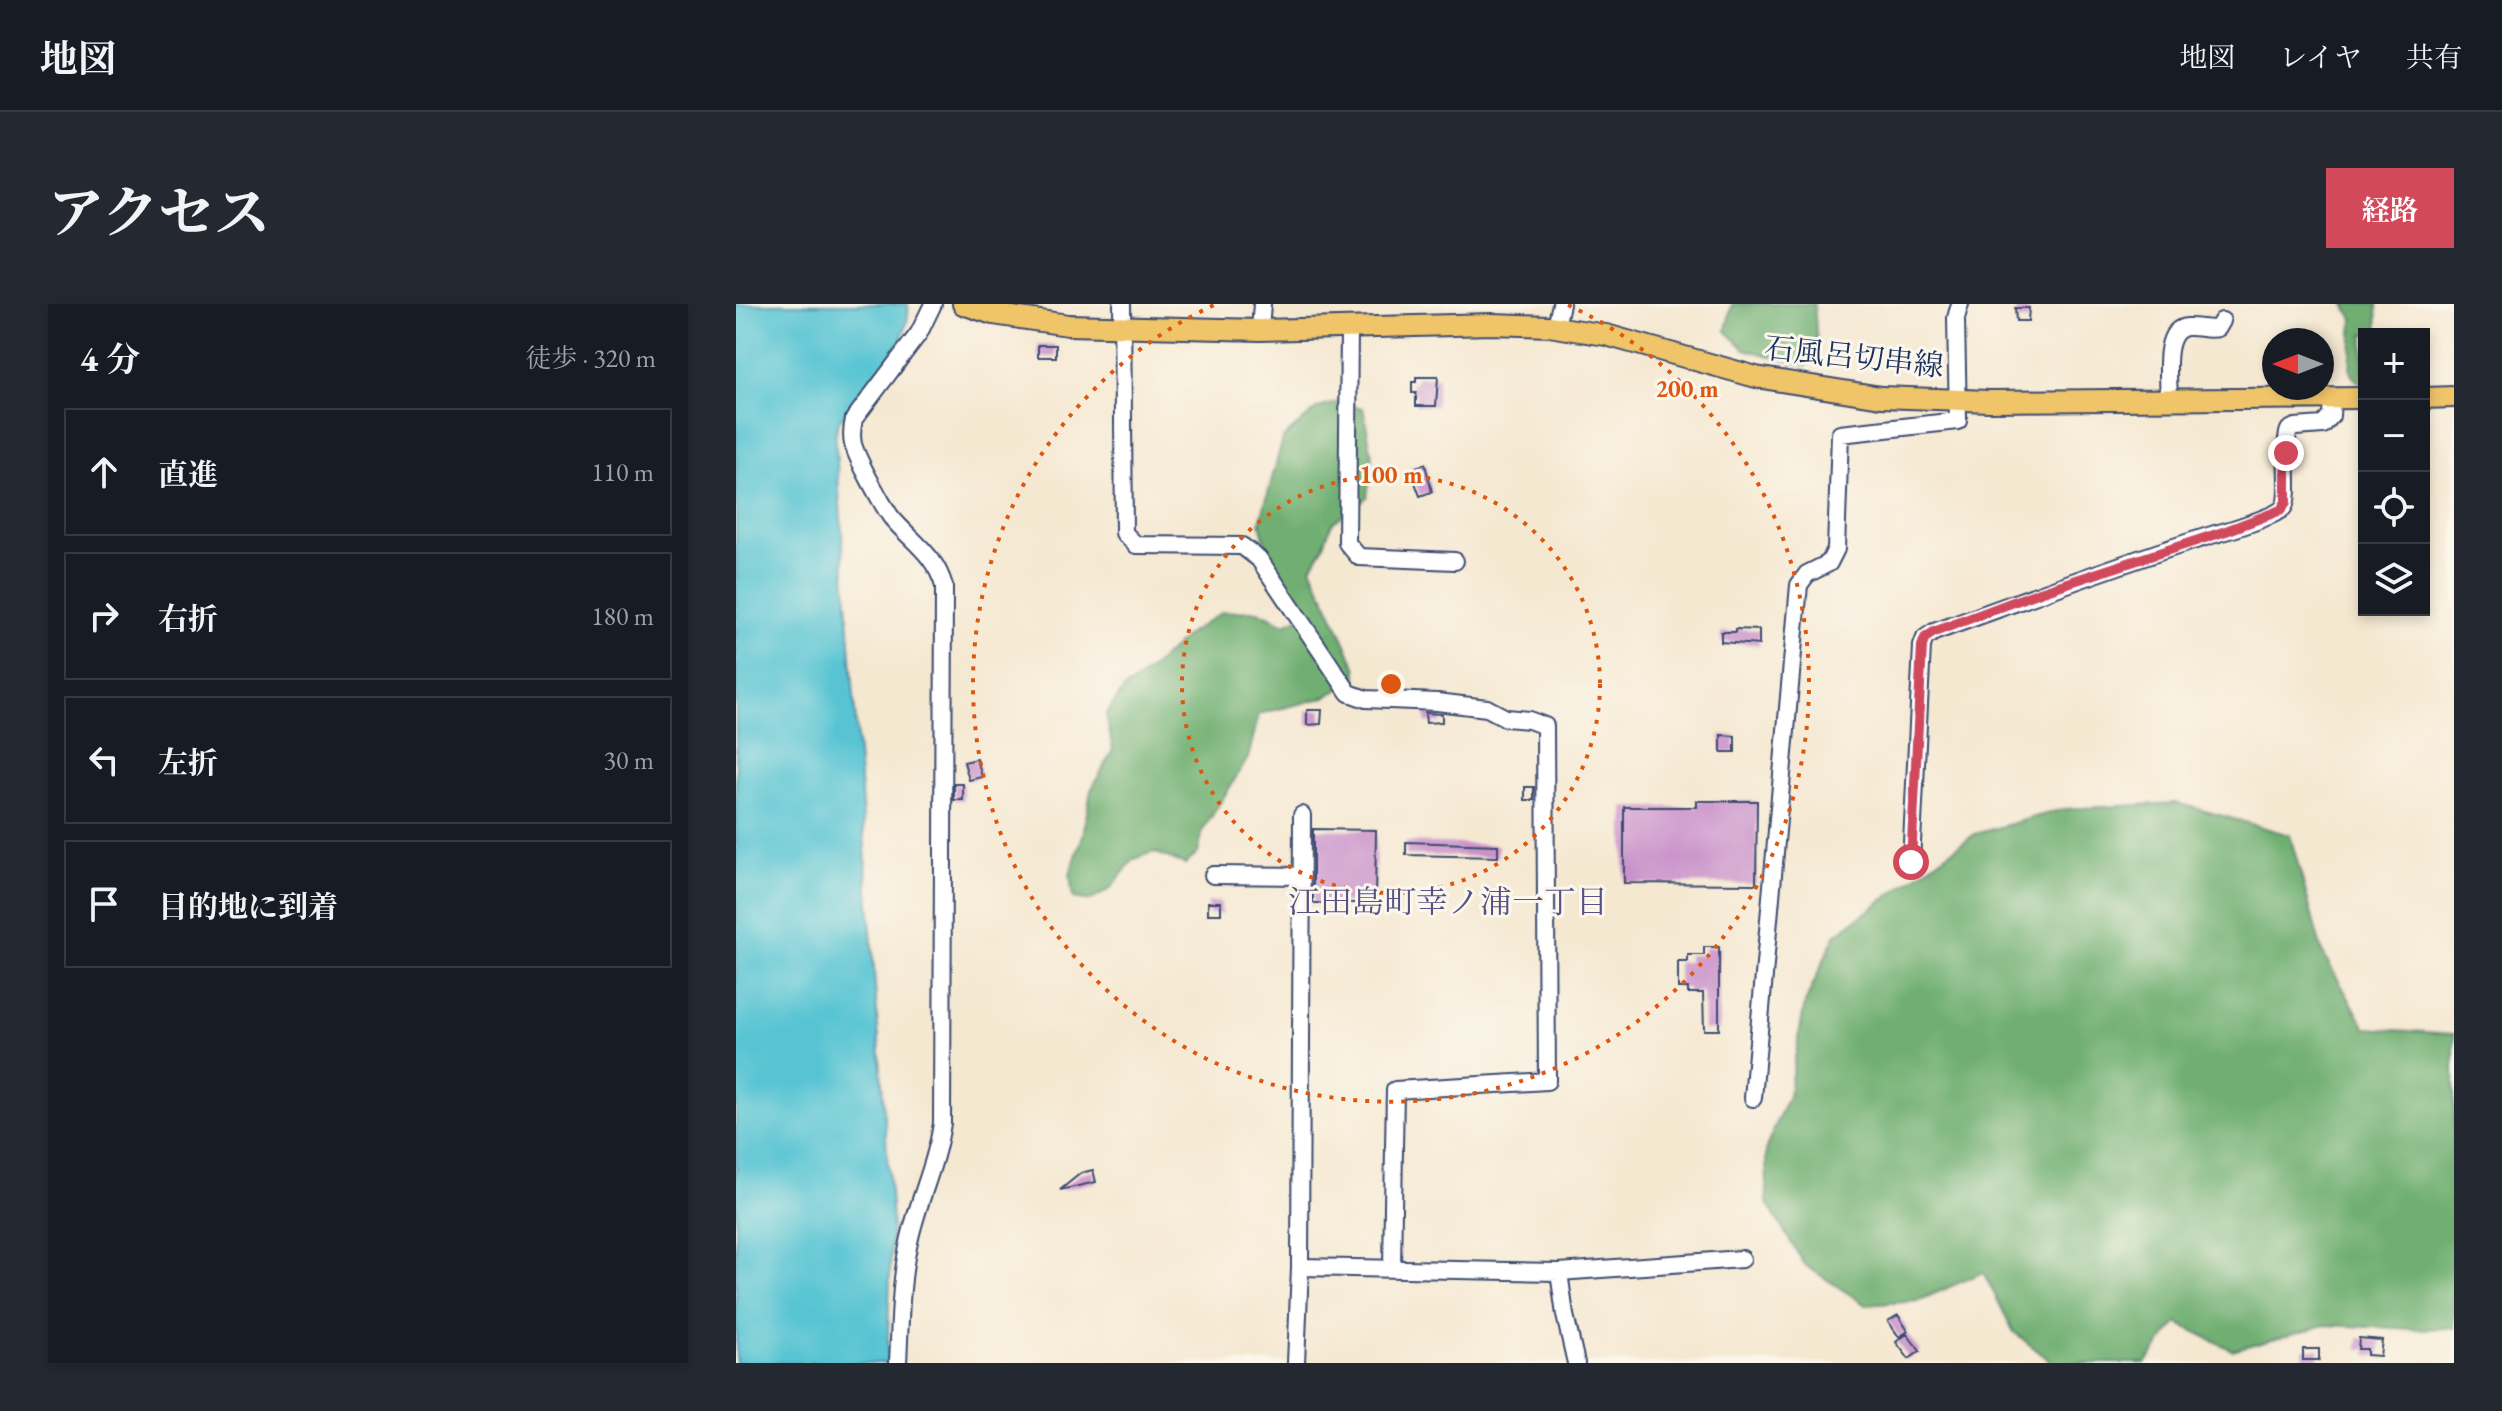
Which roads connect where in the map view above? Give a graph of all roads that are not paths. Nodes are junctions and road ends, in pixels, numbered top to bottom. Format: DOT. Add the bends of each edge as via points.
graph roads {
  1 [pos="933,304"];
  2 [pos="963,304"];
  3 [pos="1122,304"];
  4 [pos="1262,304"];
  5 [pos="1561,304"];
  6 [pos="1960,304"];
  7 [pos="2222,321"];
  8 [pos="1122,326"];
  9 [pos="1556,326"];
  10 [pos="1349,329"];
  11 [pos="1260,330"];
  12 [pos="2454,397"];
  13 [pos="1956,398"];
  14 [pos="2334,398"];
  15 [pos="2358,398"];
  16 [pos="2430,398"];
  17 [pos="2262,399"];
  18 [pos="2169,400"];
  19 [pos="2332,400"];
  20 [pos="1455,561"];
  21 [pos="1302,815"];
  22 [pos="1911,862"];
  23 [pos="1213,875"];
  24 [pos="1302,876"];
  25 [pos="1753,1098"];
  26 [pos="1742,1259"];
  27 [pos="1300,1267"];
  28 [pos="1392,1267"];
  29 [pos="1559,1272"];
  30 [pos="898,1363"];
  31 [pos="1296,1363"];
  32 [pos="1576,1363"];
  1 -- 30 [label="street" via="912,343 854,419 851,434 891,516 928,553 944,586 942,1123 938,1153 908,1244"];
  2 -- 8 [label="main road, 石風呂切串線" via="1034,322"];
  3 -- 8 [label="street"];
  4 -- 11 [label="street"];
  5 -- 9 [label="street"];
  6 -- 13 [label="street"];
  7 -- 18 [label="street" via="2212,330 2186,327 2172,334"];
  8 -- 11 [label="main road, 石風呂切串線"];
  8 -- 28 [label="street" via="1124,533 1136,545 1242,546 1259,559 1349,693 1366,699 1487,708 1545,726 1547,1081 1395,1090"];
  9 -- 10 [label="main road, 石風呂切串線"];
  9 -- 13 [label="main road, 石風呂切串線" via="1797,385 1881,397"];
  10 -- 11 [label="main road, 石風呂切串線"];
  10 -- 20 [label="street" via="1347,543 1359,557"];
  12 -- 16 [label="main road"];
  13 -- 18 [label="main road, 石風呂切串線"];
  13 -- 25 [label="street" via="1958,421 1840,434 1836,549 1829,563 1807,574 1799,585"];
  14 -- 15 [label="main road, 石風呂切串線"];
  17 -- 18 [label="main road, 石風呂切串線"];
  19 -- 22 [label="street" via="2331,416 2323,425 2289,430 2286,502 2281,510 2040,592 1925,638"];
  21 -- 24 [label="street"];
  23 -- 24 [label="street"];
  24 -- 27 [label="street"];
  26 -- 29 [label="street"];
  27 -- 28 [label="street"];
  27 -- 31 [label="street"];
  28 -- 29 [label="street"];
  29 -- 32 [label="street"];
}
